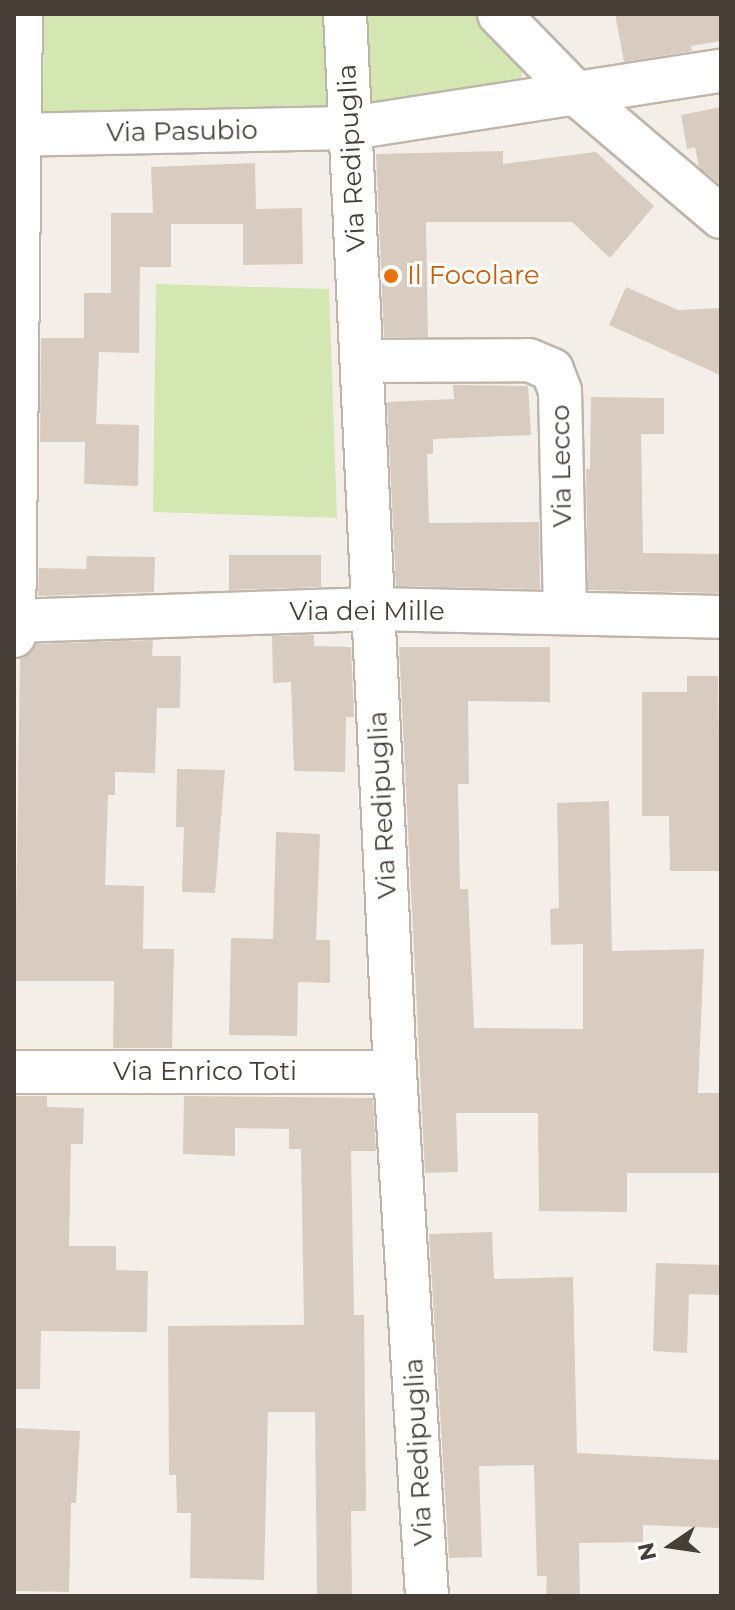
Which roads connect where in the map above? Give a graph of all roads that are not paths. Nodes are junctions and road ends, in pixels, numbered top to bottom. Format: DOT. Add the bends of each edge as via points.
graph roads {
  1 [pos="21,14"];
  2 [pos="345,14"];
  3 [pos="499,14"];
  4 [pos="721,71"];
  5 [pos="580,97"];
  6 [pos="351,128"];
  7 [pos="17,135"];
  8 [pos="721,217"];
  9 [pos="362,361"];
  10 [pos="374,609"];
  11 [pos="565,613"];
  12 [pos="721,617"];
  13 [pos="14,621"];
  14 [pos="14,636"];
  15 [pos="14,1072"];
  16 [pos="395,1072"];
  17 [pos="427,1596"];
  1 -- 7 [label="street"];
  2 -- 6 [label="street, Via Redipuglia"];
  3 -- 5 [label="street"];
  4 -- 5 [label="street, Via Pasubio"];
  5 -- 6 [label="street, Via Pasubio"];
  5 -- 8 [label="street"];
  6 -- 7 [label="street, Via Pasubio"];
  6 -- 9 [label="street, Via Redipuglia"];
  7 -- 13 [label="street"];
  9 -- 10 [label="street, Via Redipuglia"];
  9 -- 11 [label="street, Via Lecco" via="529,360 552,370 560,391"];
  10 -- 11 [label="street, Via dei Mille"];
  10 -- 13 [label="street, Via dei Mille"];
  10 -- 16 [label="street, Via Redipuglia"];
  11 -- 12 [label="street, Via dei Mille"];
  13 -- 14 [label="street"];
  15 -- 16 [label="street, Via Enrico Toti"];
  16 -- 17 [label="street, Via Redipuglia"];
}
